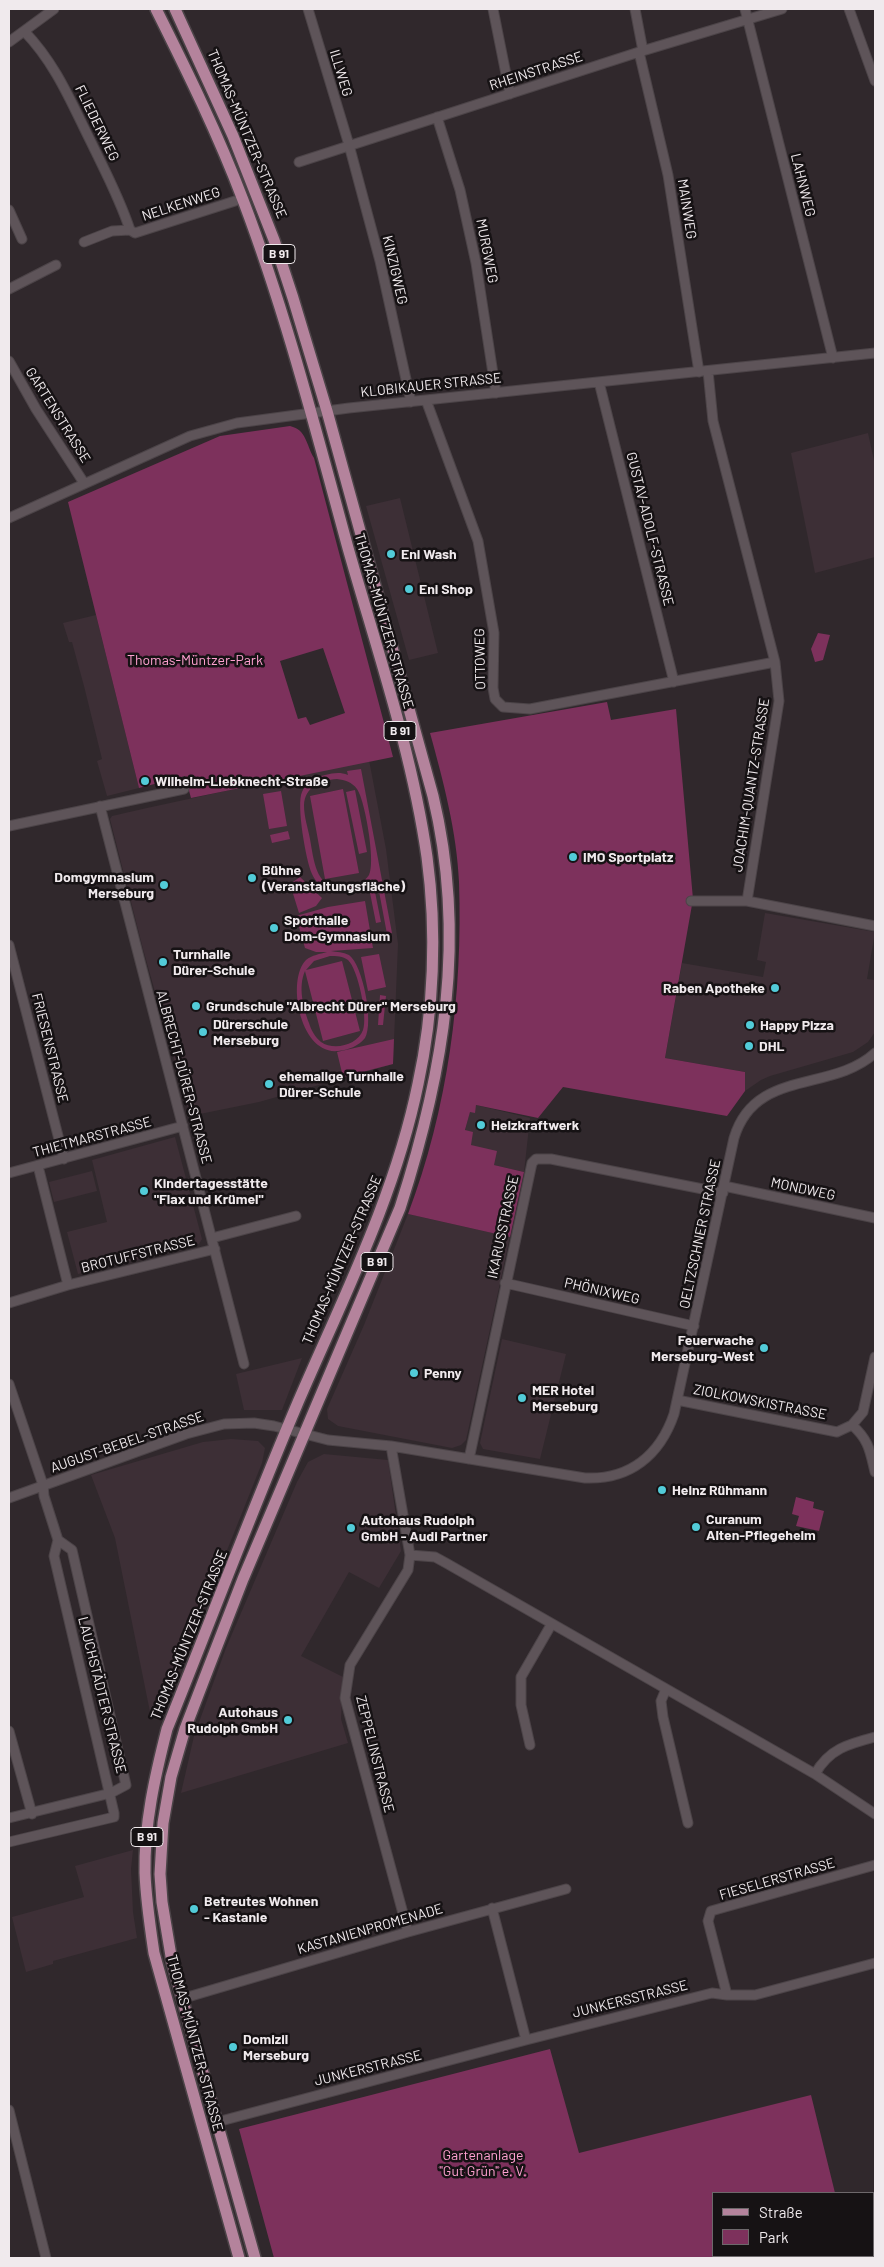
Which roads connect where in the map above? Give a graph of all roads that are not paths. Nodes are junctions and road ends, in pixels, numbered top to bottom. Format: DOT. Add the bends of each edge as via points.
graph roads {
  1 [pos="54,9"];
  2 [pos="156,9"];
  3 [pos="175,9"];
  4 [pos="308,9"];
  5 [pos="493,9"];
  6 [pos="635,9"];
  7 [pos="745,9"];
  8 [pos="782,9"];
  9 [pos="849,9"];
  10 [pos="748,19"];
  11 [pos="24,31"];
  12 [pos="9,42"];
  13 [pos="641,52"];
  14 [pos="875,81"];
  15 [pos="510,94"];
  16 [pos="437,118"];
  17 [pos="349,146"];
  18 [pos="299,162"];
  19 [pos="235,201"];
  20 [pos="9,210"];
  21 [pos="133,231"];
  22 [pos="22,239"];
  23 [pos="84,242"];
  24 [pos="56,265"];
  25 [pos="9,289"];
  26 [pos="875,354"];
  27 [pos="832,358"];
  28 [pos="9,361"];
  29 [pos="703,371"];
  30 [pos="599,382"];
  31 [pos="496,393"];
  32 [pos="426,400"];
  33 [pos="411,402"];
  34 [pos="327,411"];
  35 [pos="311,414"];
  36 [pos="84,483"];
  37 [pos="9,518"];
  38 [pos="775,662"];
  39 [pos="674,682"];
  40 [pos="184,789"];
  41 [pos="100,806"];
  42 [pos="9,826"];
  43 [pos="691,901"];
  44 [pos="747,901"];
  45 [pos="875,926"];
  46 [pos="9,945"];
  47 [pos="875,1054"];
  48 [pos="871,1063"];
  49 [pos="182,1126"];
  50 [pos="64,1159"];
  51 [pos="38,1166"];
  52 [pos="9,1173"];
  53 [pos="723,1189"];
  54 [pos="296,1216"];
  55 [pos="875,1218"];
  56 [pos="212,1238"];
  57 [pos="215,1249"];
  58 [pos="505,1283"];
  59 [pos="68,1285"];
  60 [pos="9,1303"];
  61 [pos="694,1326"];
  62 [pos="875,1357"];
  63 [pos="244,1364"];
  64 [pos="9,1384"];
  65 [pos="677,1400"];
  66 [pos="852,1426"];
  67 [pos="287,1429"];
  68 [pos="304,1434"];
  69 [pos="391,1446"];
  70 [pos="469,1459"];
  71 [pos="875,1472"];
  72 [pos="43,1485"];
  73 [pos="9,1498"];
  74 [pos="58,1540"];
  75 [pos="410,1555"];
  76 [pos="551,1624"];
  77 [pos="666,1689"];
  78 [pos="9,1731"];
  79 [pos="875,1737"];
  80 [pos="530,1745"];
  81 [pos="815,1774"];
  82 [pos="111,1793"];
  83 [pos="32,1814"];
  84 [pos="875,1814"];
  85 [pos="9,1818"];
  86 [pos="688,1823"];
  87 [pos="9,1842"];
  88 [pos="875,1865"];
  89 [pos="566,1889"];
  90 [pos="492,1908"];
  91 [pos="408,1932"];
  92 [pos="875,1963"];
  93 [pos="727,1995"];
  94 [pos="182,1999"];
  95 [pos="526,2040"];
  96 [pos="9,2110"];
  97 [pos="216,2122"];
  98 [pos="46,2258"];
  99 [pos="239,2258"];
  100 [pos="255,2258"];
  1 -- 11 [label="street"];
  2 -- 35 [label="main road, THOMAS-MÜNTZER-STRASSE / B 91" via="200,96 242,199"];
  3 -- 34 [label="main road, THOMAS-MÜNTZER-STRASSE / B 91" via="219,101 256,192 293,298"];
  4 -- 17 [label="street, ILLWEG"];
  5 -- 15 [label="street"];
  6 -- 13 [label="street, MAINWEG"];
  7 -- 10 [label="street, LAHNWEG"];
  8 -- 10 [label="street, RHEINSTRASSE"];
  9 -- 14 [label="street"];
  10 -- 13 [label="street, RHEINSTRASSE"];
  10 -- 27 [label="street, LAHNWEG"];
  11 -- 12 [label="street"];
  11 -- 21 [label="street, FLIEDERWEG" via="56,71"];
  13 -- 15 [label="street, RHEINSTRASSE"];
  13 -- 29 [label="street, MAINWEG" via="668,175"];
  15 -- 16 [label="street, RHEINSTRASSE"];
  16 -- 17 [label="street, RHEINSTRASSE"];
  16 -- 31 [label="street, MURGWEG" via="460,190 476,263"];
  17 -- 18 [label="street, RHEINSTRASSE"];
  17 -- 33 [label="street, KINZIGWEG" via="380,261"];
  19 -- 21 [label="street, NELKENWEG"];
  20 -- 22 [label="street"];
  21 -- 23 [label="street, NELKENWEG" via="112,231"];
  24 -- 25 [label="street"];
  26 -- 27 [label="street, KLOBIKAUER STRASSE"];
  27 -- 29 [label="street, KLOBIKAUER STRASSE"];
  28 -- 36 [label="street, GARTENSTRASSE"];
  29 -- 30 [label="street, KLOBIKAUER STRASSE"];
  29 -- 38 [label="street, JOACHIM-QUANTZ-STRASSE"];
  30 -- 31 [label="street, KLOBIKAUER STRASSE"];
  30 -- 39 [label="street, GUSTAV-ADOLF-STRASSE"];
  31 -- 32 [label="street, KLOBIKAUER STRASSE"];
  32 -- 33 [label="street, KLOBIKAUER STRASSE"];
  32 -- 39 [label="street, OTTOWEG" via="478,541 494,633 492,677 495,699 504,707 530,709"];
  33 -- 34 [label="street, KLOBIKAUER STRASSE"];
  34 -- 35 [label="street, KLOBIKAUER STRASSE"];
  34 -- 68 [label="main road, THOMAS-MÜNTZER-STRASSE / B 91" via="440,826 449,940 444,1026 419,1149 400,1208"];
  35 -- 36 [label="street, KLOBIKAUER STRASSE" via="214,428"];
  35 -- 67 [label="main road, THOMAS-MÜNTZER-STRASSE / B 91" via="416,800 427,858 432,939 428,1024 418,1086 384,1203"];
  36 -- 37 [label="street, KLOBIKAUER STRASSE"];
  38 -- 39 [label="street, OTTOWEG"];
  38 -- 44 [label="street, JOACHIM-QUANTZ-STRASSE" via="779,701"];
  40 -- 41 [label="street"];
  41 -- 42 [label="street"];
  41 -- 49 [label="street, ALBRECHT-DÜRER-STRASSE"];
  43 -- 44 [label="street"];
  44 -- 45 [label="street"];
  46 -- 50 [label="street, FRIESENSTRASSE"];
  47 -- 48 [label="street, OELTZSCHNER STRASSE"];
  48 -- 53 [label="street, OELTZSCHNER STRASSE" via="782,1088 758,1101 747,1112 737,1131"];
  49 -- 50 [label="street, THIETMARSTRASSE"];
  49 -- 56 [label="street, ALBRECHT-DÜRER-STRASSE"];
  50 -- 51 [label="street, THIETMARSTRASSE"];
  51 -- 52 [label="street, THIETMARSTRASSE"];
  51 -- 59 [label="street, BROTUFFSTRASSE"];
  53 -- 55 [label="street, MONDWEG"];
  53 -- 58 [label="street, IKARUSSTRASSE" via="566,1161 536,1159 529,1170"];
  53 -- 61 [label="street, OELTZSCHNER STRASSE"];
  54 -- 56 [label="street"];
  56 -- 57 [label="street, ALBRECHT-DÜRER-STRASSE"];
  57 -- 59 [label="street, BROTUFFSTRASSE"];
  57 -- 63 [label="street, ALBRECHT-DÜRER-STRASSE"];
  58 -- 61 [label="street, PHÖNIXWEG"];
  58 -- 70 [label="street, IKARUSSTRASSE"];
  59 -- 60 [label="street, BROTUFFSTRASSE"];
  61 -- 65 [label="street, OELTZSCHNER STRASSE"];
  62 -- 66 [label="street" via="863,1412"];
  64 -- 72 [label="street, LAUCHSTÄDTER STRASSE"];
  65 -- 66 [label="street, ZIOLKOWSKISTRASSE" via="837,1432"];
  65 -- 70 [label="street, OELTZSCHNER STRASSE" via="670,1426 656,1449 630,1469 614,1476 585,1478"];
  66 -- 71 [label="street" via="867,1442"];
  67 -- 68 [label="street, OELTZSCHNER STRASSE"];
  67 -- 72 [label="street, AUGUST-BEBEL-STRASSE" via="254,1422 217,1426 170,1439"];
  67 -- 99 [label="main road, THOMAS-MÜNTZER-STRASSE / B 91" via="167,1729 156,1772 147,1831 145,1872 154,1953"];
  68 -- 69 [label="street, OELTZSCHNER STRASSE" via="347,1443"];
  68 -- 94 [label="main road, THOMAS-MÜNTZER-STRASSE / B 91" via="240,1587 171,1777 160,1874 167,1932"];
  69 -- 70 [label="street, OELTZSCHNER STRASSE"];
  69 -- 75 [label="street, ZEPPELINSTRASSE"];
  72 -- 73 [label="street, AUGUST-BEBEL-STRASSE"];
  72 -- 74 [label="street, LAUCHSTÄDTER STRASSE"];
  74 -- 82 [label="street, LAUCHSTÄDTER STRASSE" via="54,1556"];
  74 -- 82 [label="street, LAUCHSTÄDTER STRASSE" via="72,1550 126,1785"];
  75 -- 76 [label="street" via="435,1557"];
  75 -- 91 [label="street, ZEPPELINSTRASSE" via="408,1570 350,1665 344,1698"];
  76 -- 77 [label="street"];
  76 -- 80 [label="street" via="521,1677 521,1705"];
  77 -- 81 [label="street"];
  77 -- 86 [label="street" via="661,1701 662,1717"];
  78 -- 83 [label="street"];
  79 -- 81 [label="street" via="832,1752 822,1760"];
  81 -- 84 [label="street"];
  82 -- 83 [label="street"];
  82 -- 87 [label="street" via="114,1817"];
  83 -- 85 [label="street"];
  88 -- 93 [label="street, FIESELERSTRASSE" via="711,1911 708,1921"];
  89 -- 90 [label="street, KASTANIENPROMENADE"];
  90 -- 91 [label="street, KASTANIENPROMENADE"];
  90 -- 95 [label="street"];
  91 -- 94 [label="street, KASTANIENPROMENADE"];
  92 -- 93 [label="street, JUNKERSSTRASSE" via="755,1995"];
  93 -- 95 [label="street, JUNKERSSTRASSE" via="712,1992"];
  94 -- 97 [label="main road, THOMAS-MÜNTZER-STRASSE / B 91"];
  95 -- 97 [label="street, JUNKERSTRASSE"];
  96 -- 98 [label="street"];
  97 -- 100 [label="main road, THOMAS-MÜNTZER-STRASSE / B 91"];
}
